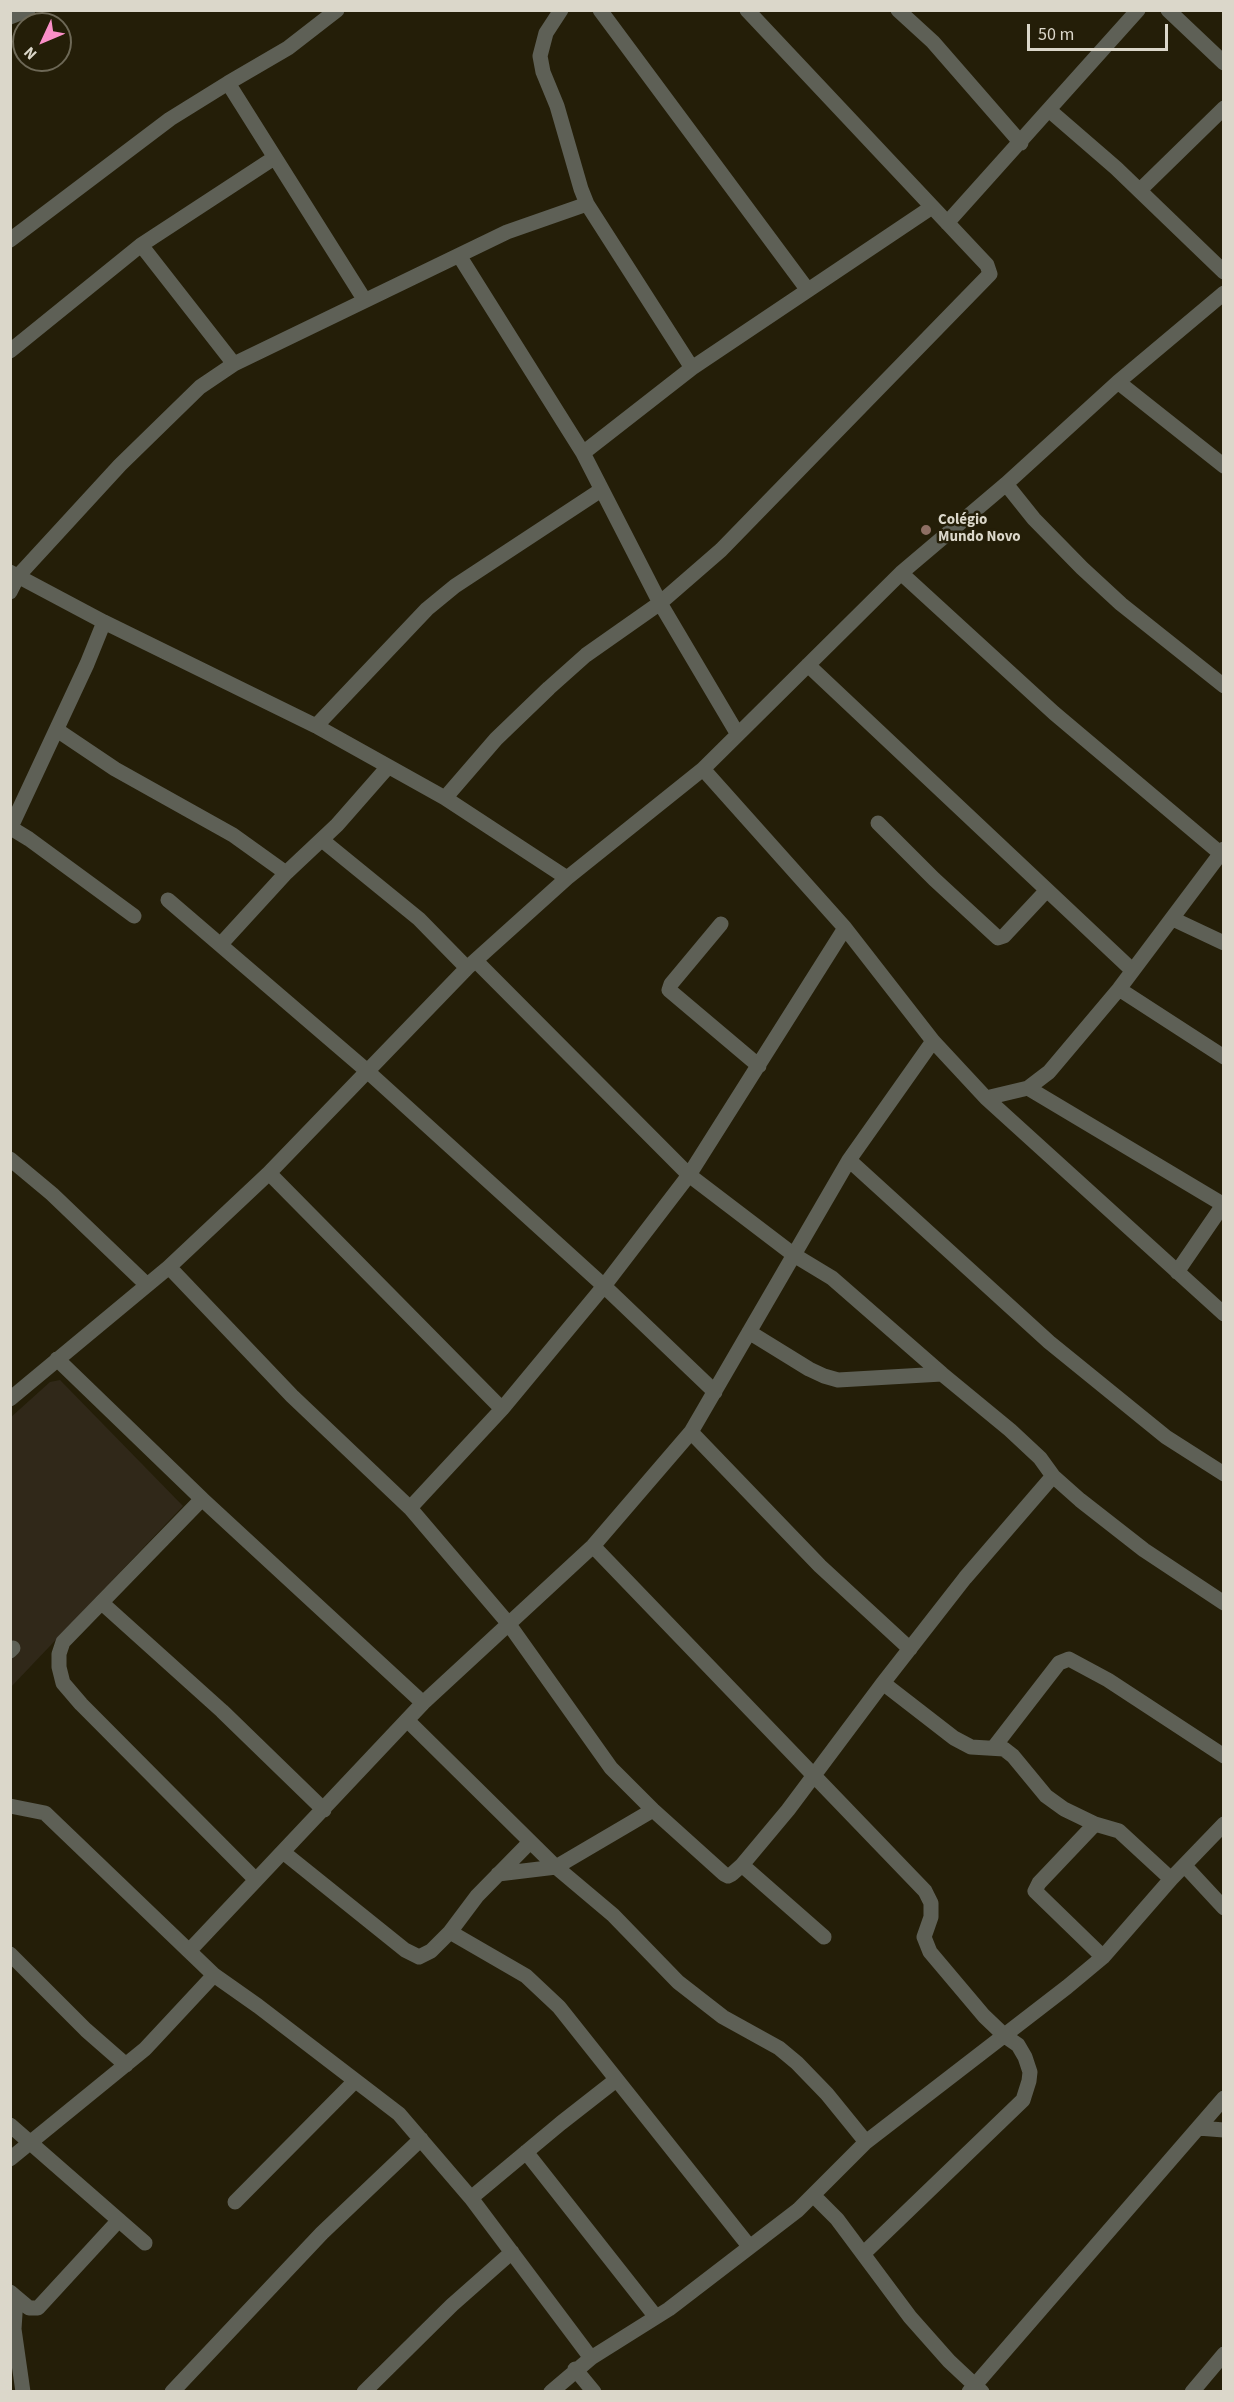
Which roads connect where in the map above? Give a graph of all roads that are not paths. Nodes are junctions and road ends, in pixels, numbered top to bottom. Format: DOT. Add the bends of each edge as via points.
graph roads {
  1 [pos="28,10"];
  2 [pos="337,10"];
  3 [pos="561,10"];
  4 [pos="600,10"];
  5 [pos="747,10"];
  6 [pos="898,10"];
  7 [pos="1138,10"];
  8 [pos="1168,10"];
  9 [pos="10,17"];
  10 [pos="1224,63"];
  11 [pos="228,83"];
  12 [pos="1224,108"];
  13 [pos="1049,110"];
  14 [pos="1021,143"];
  15 [pos="274,158"];
  16 [pos="1140,190"];
  17 [pos="587,204"];
  18 [pos="932,207"];
  19 [pos="947,223"];
  20 [pos="10,240"];
  21 [pos="141,245"];
  22 [pos="460,257"];
  23 [pos="1224,272"];
  24 [pos="807,289"];
  25 [pos="1224,293"];
  26 [pos="364,299"];
  27 [pos="10,351"];
  28 [pos="234,364"];
  29 [pos="692,368"];
  30 [pos="1118,382"];
  31 [pos="583,453"];
  32 [pos="1224,466"];
  33 [pos="1006,484"];
  34 [pos="601,490"];
  35 [pos="901,573"];
  36 [pos="14,574"];
  37 [pos="10,592"];
  38 [pos="660,603"];
  39 [pos="104,622"];
  40 [pos="808,665"];
  41 [pos="1224,686"];
  42 [pos="315,726"];
  43 [pos="57,730"];
  44 [pos="737,733"];
  45 [pos="387,768"];
  46 [pos="703,769"];
  47 [pos="445,798"];
  48 [pos="878,823"];
  49 [pos="11,828"];
  50 [pos="322,840"];
  51 [pos="1222,851"];
  52 [pos="286,873"];
  53 [pos="567,878"];
  54 [pos="1047,890"];
  55 [pos="168,900"];
  56 [pos="134,916"];
  57 [pos="1173,918"];
  58 [pos="721,924"];
  59 [pos="845,928"];
  60 [pos="221,944"];
  61 [pos="1224,944"];
  62 [pos="471,965"];
  63 [pos="1132,970"];
  64 [pos="1119,989"];
  65 [pos="933,1041"];
  66 [pos="1224,1057"];
  67 [pos="759,1066"];
  68 [pos="366,1070"];
  69 [pos="1028,1088"];
  70 [pos="986,1098"];
  71 [pos="10,1159"];
  72 [pos="849,1160"];
  73 [pos="269,1173"];
  74 [pos="689,1175"];
  75 [pos="1223,1205"];
  76 [pos="794,1255"];
  77 [pos="169,1267"];
  78 [pos="1177,1272"];
  79 [pos="147,1285"];
  80 [pos="604,1286"];
  81 [pos="1224,1314"];
  82 [pos="749,1332"];
  83 [pos="57,1359"];
  84 [pos="942,1374"];
  85 [pos="715,1392"];
  86 [pos="10,1400"];
  87 [pos="501,1409"];
  88 [pos="692,1432"];
  89 [pos="1224,1474"];
  90 [pos="1053,1476"];
  91 [pos="202,1499"];
  92 [pos="410,1508"];
  93 [pos="593,1546"];
  94 [pos="102,1603"];
  95 [pos="1224,1603"];
  96 [pos="508,1623"];
  97 [pos="910,1649"];
  98 [pos="883,1683"];
  99 [pos="423,1703"];
  100 [pos="407,1720"];
  101 [pos="994,1747"];
  102 [pos="1224,1756"];
  103 [pos="815,1776"];
  104 [pos="10,1806"];
  105 [pos="324,1810"];
  106 [pos="653,1810"];
  107 [pos="1095,1824"];
  108 [pos="1224,1824"];
  109 [pos="530,1842"];
  110 [pos="283,1852"];
  111 [pos="742,1865"];
  112 [pos="1185,1866"];
  113 [pos="556,1867"];
  114 [pos="498,1874"];
  115 [pos="1172,1879"];
  116 [pos="256,1880"];
  117 [pos="1224,1908"];
  118 [pos="450,1932"];
  119 [pos="825,1937"];
  120 [pos="190,1950"];
  121 [pos="10,1954"];
  122 [pos="1103,1957"];
  123 [pos="214,1975"];
  124 [pos="1005,2036"];
  125 [pos="126,2065"];
  126 [pos="616,2080"];
  127 [pos="355,2081"];
  128 [pos="1224,2098"];
  129 [pos="10,2125"];
  130 [pos="1198,2128"];
  131 [pos="1224,2130"];
  132 [pos="421,2139"];
  133 [pos="866,2142"];
  134 [pos="32,2143"];
  135 [pos="526,2152"];
  136 [pos="10,2159"];
  137 [pos="813,2195"];
  138 [pos="471,2198"];
  139 [pos="236,2202"];
  140 [pos="119,2220"];
  141 [pos="145,2243"];
  142 [pos="749,2247"];
  143 [pos="512,2252"];
  144 [pos="863,2254"];
  145 [pos="13,2295"];
  146 [pos="656,2317"];
  147 [pos="1224,2354"];
  148 [pos="591,2358"];
  149 [pos="575,2369"];
  150 [pos="975,2390"];
  151 [pos="22,2391"];
  152 [pos="172,2391"];
  153 [pos="364,2391"];
  154 [pos="551,2391"];
  155 [pos="594,2391"];
  156 [pos="1192,2391"];
  1 -- 9 [label="street"];
  2 -- 11 [label="street" via="288,48"];
  3 -- 17 [label="street" via="542,44 540,56"];
  4 -- 24 [label="street"];
  5 -- 18 [label="street"];
  6 -- 14 [label="street" via="933,42"];
  7 -- 13 [label="street"];
  8 -- 10 [label="street"];
  11 -- 15 [label="street"];
  11 -- 20 [label="street" via="170,119"];
  12 -- 16 [label="street"];
  13 -- 14 [label="street"];
  13 -- 16 [label="street"];
  14 -- 19 [label="street"];
  15 -- 21 [label="street"];
  15 -- 26 [label="street"];
  16 -- 23 [label="street"];
  17 -- 22 [label="street" via="507,232"];
  17 -- 29 [label="street"];
  18 -- 19 [label="street"];
  18 -- 24 [label="street"];
  19 -- 38 [label="street" via="989,268 988,277 728,543"];
  21 -- 27 [label="street"];
  21 -- 28 [label="street"];
  22 -- 26 [label="street"];
  22 -- 31 [label="street"];
  24 -- 29 [label="street"];
  25 -- 30 [label="street"];
  26 -- 28 [label="street"];
  28 -- 36 [label="street" via="200,387"];
  29 -- 31 [label="street"];
  30 -- 32 [label="street"];
  30 -- 33 [label="street"];
  31 -- 34 [label="street"];
  33 -- 35 [label="street"];
  33 -- 41 [label="street" via="1082,568"];
  34 -- 38 [label="street"];
  34 -- 42 [label="street" via="455,586 427,609"];
  35 -- 40 [label="street"];
  35 -- 51 [label="street" via="1054,713"];
  36 -- 37 [label="street"];
  36 -- 39 [label="street"];
  38 -- 44 [label="street"];
  38 -- 47 [label="street" via="586,655 549,688 496,739"];
  39 -- 42 [label="street"];
  39 -- 43 [label="street"];
  40 -- 44 [label="street"];
  40 -- 54 [label="street"];
  42 -- 45 [label="street"];
  43 -- 49 [label="street"];
  43 -- 52 [label="street" via="115,769 233,835"];
  44 -- 46 [label="street"];
  45 -- 47 [label="street"];
  45 -- 50 [label="street"];
  46 -- 53 [label="street"];
  46 -- 59 [label="street"];
  47 -- 53 [label="street"];
  48 -- 54 [label="street" via="998,938"];
  49 -- 56 [label="street"];
  50 -- 52 [label="street"];
  50 -- 62 [label="street"];
  51 -- 57 [label="street"];
  52 -- 60 [label="street"];
  53 -- 62 [label="street"];
  54 -- 63 [label="street"];
  55 -- 60 [label="street"];
  57 -- 61 [label="street"];
  57 -- 63 [label="street"];
  58 -- 67 [label="street" via="669,990"];
  59 -- 65 [label="street"];
  59 -- 67 [label="street"];
  60 -- 68 [label="street"];
  62 -- 68 [label="street"];
  62 -- 74 [label="street"];
  63 -- 64 [label="street"];
  64 -- 66 [label="street"];
  64 -- 69 [label="street" via="1049,1072"];
  65 -- 70 [label="street"];
  65 -- 72 [label="street"];
  67 -- 74 [label="street"];
  68 -- 73 [label="street"];
  68 -- 80 [label="street"];
  69 -- 70 [label="street"];
  69 -- 75 [label="street"];
  70 -- 78 [label="street"];
  71 -- 79 [label="street"];
  72 -- 76 [label="street"];
  72 -- 89 [label="street" via="1048,1342 1166,1437"];
  73 -- 77 [label="street"];
  73 -- 87 [label="street"];
  74 -- 76 [label="street"];
  74 -- 80 [label="street"];
  75 -- 78 [label="street"];
  76 -- 82 [label="street"];
  76 -- 84 [label="street" via="832,1278"];
  77 -- 79 [label="street"];
  77 -- 92 [label="street" via="292,1396"];
  78 -- 81 [label="street"];
  79 -- 83 [label="street"];
  80 -- 85 [label="street"];
  80 -- 87 [label="street"];
  82 -- 84 [label="street" via="809,1369 838,1380"];
  82 -- 85 [label="street"];
  83 -- 86 [label="street"];
  83 -- 91 [label="street"];
  84 -- 90 [label="street" via="1010,1430"];
  85 -- 88 [label="street"];
  87 -- 92 [label="street"];
  88 -- 93 [label="street"];
  88 -- 97 [label="street" via="820,1566"];
  90 -- 95 [label="street" via="1144,1550"];
  90 -- 97 [label="street"];
  91 -- 94 [label="street"];
  91 -- 99 [label="street"];
  92 -- 96 [label="street"];
  93 -- 96 [label="street"];
  93 -- 103 [label="street"];
  94 -- 105 [label="street" via="222,1710"];
  94 -- 116 [label="street" via="63,1642 58,1667 63,1683"];
  96 -- 99 [label="street"];
  96 -- 106 [label="street" via="611,1767"];
  97 -- 98 [label="street"];
  98 -- 101 [label="street" via="954,1738 971,1747"];
  98 -- 103 [label="street"];
  99 -- 100 [label="street"];
  100 -- 105 [label="street"];
  100 -- 109 [label="street"];
  101 -- 102 [label="street" via="1059,1663 1069,1659"];
  101 -- 107 [label="street" via="1013,1756 1046,1796"];
  103 -- 111 [label="street"];
  103 -- 124 [label="street" via="926,1891 931,1917 924,1938 930,1952"];
  104 -- 120 [label="street" via="45,1813"];
  105 -- 110 [label="street"];
  106 -- 111 [label="street" via="724,1874 732,1874"];
  106 -- 113 [label="street"];
  107 -- 115 [label="street" via="1125,1836"];
  107 -- 122 [label="street" via="1035,1891"];
  108 -- 112 [label="street"];
  109 -- 113 [label="street"];
  109 -- 114 [label="street"];
  110 -- 116 [label="street"];
  110 -- 118 [label="street" via="405,1950 419,1957"];
  111 -- 119 [label="street"];
  112 -- 115 [label="street"];
  112 -- 117 [label="street"];
  113 -- 114 [label="street"];
  113 -- 133 [label="street" via="613,1915 678,1982 723,2017 779,2048 797,2063"];
  114 -- 118 [label="street"];
  115 -- 122 [label="street"];
  116 -- 120 [label="street"];
  118 -- 126 [label="street" via="526,1976 559,2007"];
  120 -- 123 [label="street"];
  121 -- 125 [label="street"];
  122 -- 124 [label="street"];
  123 -- 125 [label="street"];
  123 -- 127 [label="street"];
  124 -- 133 [label="street"];
  124 -- 144 [label="street" via="1018,2045 1030,2072 1023,2100"];
  125 -- 134 [label="street"];
  126 -- 135 [label="street"];
  126 -- 142 [label="street"];
  127 -- 132 [label="street" via="399,2114"];
  127 -- 139 [label="street"];
  128 -- 130 [label="street"];
  129 -- 134 [label="street"];
  130 -- 131 [label="street"];
  130 -- 150 [label="street"];
  132 -- 138 [label="street"];
  132 -- 152 [label="street" via="322,2233"];
  133 -- 137 [label="street"];
  134 -- 136 [label="street"];
  134 -- 140 [label="street"];
  135 -- 138 [label="street"];
  135 -- 146 [label="street"];
  137 -- 142 [label="street"];
  137 -- 144 [label="street"];
  138 -- 143 [label="street"];
  140 -- 141 [label="street"];
  140 -- 145 [label="street" via="38,2308 29,2308"];
  142 -- 146 [label="street"];
  143 -- 148 [label="street"];
  143 -- 153 [label="street"];
  144 -- 150 [label="street" via="910,2317"];
  145 -- 151 [label="street"];
  146 -- 148 [label="street"];
  147 -- 156 [label="street"];
  148 -- 149 [label="street"];
  149 -- 154 [label="street"];
  149 -- 155 [label="street"];
}
